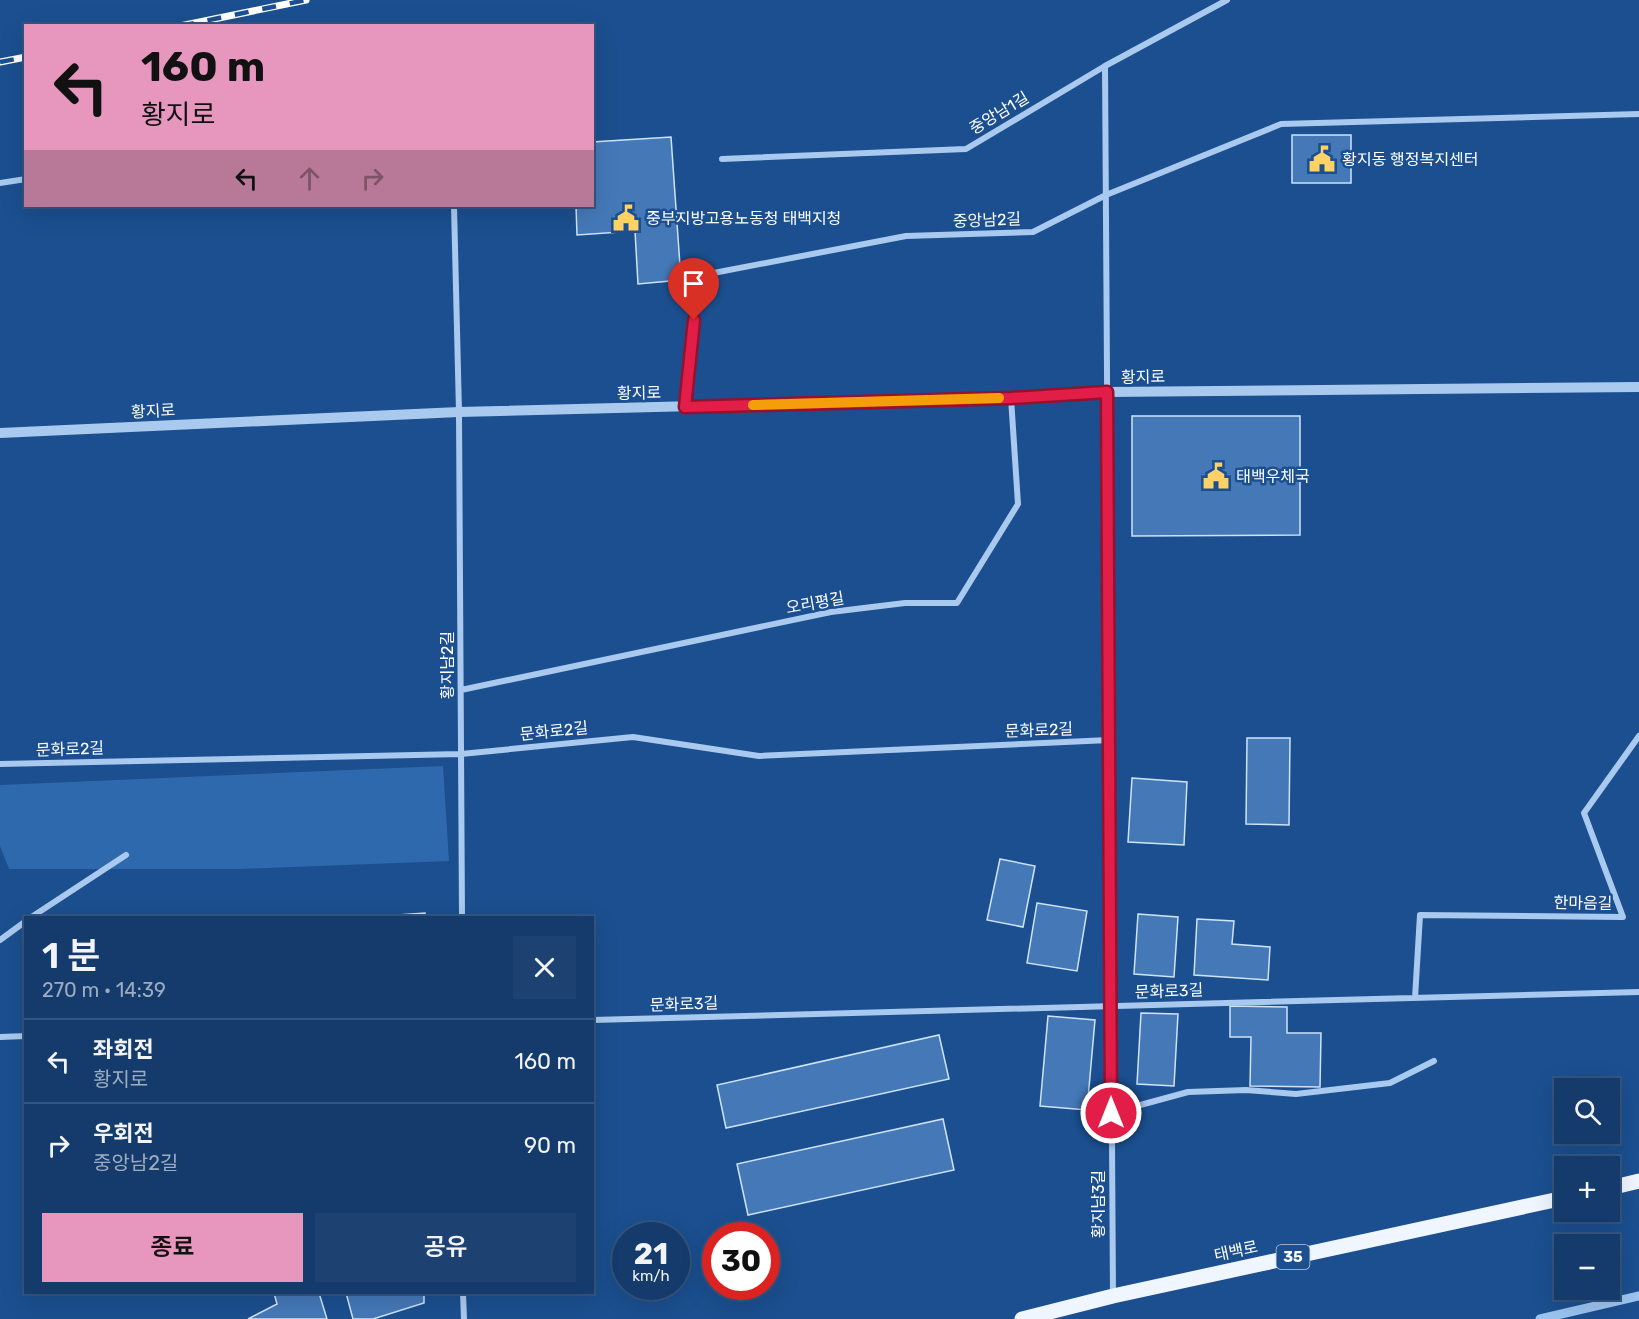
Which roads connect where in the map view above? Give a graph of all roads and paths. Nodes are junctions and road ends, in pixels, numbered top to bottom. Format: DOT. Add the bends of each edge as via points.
graph roads {
  1 [pos="1227,0"];
  2 [pos="1105,66"];
  3 [pos="1639,114"];
  4 [pos="722,159"];
  5 [pos="24,179"];
  6 [pos="0,183"];
  7 [pos="1106,195"];
  8 [pos="454,207"];
  9 [pos="1639,387"];
  10 [pos="1107,392"];
  11 [pos="1011,398"];
  12 [pos="685,407"];
  13 [pos="459,412"];
  14 [pos="0,433"];
  15 [pos="461,690"];
  16 [pos="1639,736"];
  17 [pos="1109,741"];
  18 [pos="461,754"];
  19 [pos="0,764"];
  20 [pos="126,855"];
  21 [pos="33,916"];
  22 [pos="462,916"];
  23 [pos="24,922"];
  24 [pos="0,940"];
  25 [pos="1639,992"];
  26 [pos="1415,998"];
  27 [pos="1111,1006"];
  28 [pos="594,1020"];
  29 [pos="0,1036"];
  30 [pos="24,1036"];
  31 [pos="1434,1061"];
  32 [pos="1111,1113"];
  33 [pos="1639,1181"];
  34 [pos="1620,1186"];
  35 [pos="1554,1200"];
  36 [pos="464,1294"];
  37 [pos="1113,1296"];
  38 [pos="464,1319"];
  39 [pos="1022,1319"];
  1 -- 2 [label="street, 중앙남1길"];
  2 -- 4 [label="street, 중앙남1길" via="966,149"];
  2 -- 7 [label="street, 황지남3길"];
  3 -- 7 [label="street, 중앙남2길" via="1281,124"];
  5 -- 6 [label="street"];
  7 -- 10 [label="street, 황지남3길"];
  7 -- 12 [label="street, 중앙남2길" via="1033,232 906,236 698,276"];
  8 -- 13 [label="street, 황지남2길"];
  9 -- 10 [label="street, 황지로"];
  10 -- 11 [label="street, 황지로"];
  10 -- 17 [label="street, 황지남3길"];
  11 -- 12 [label="street, 황지로"];
  11 -- 15 [label="street, 오리평길" via="1018,504 957,603 905,603 831,612"];
  12 -- 13 [label="street, 황지로"];
  13 -- 14 [label="street, 황지로"];
  13 -- 15 [label="street, 황지남2길"];
  15 -- 18 [label="street, 황지남2길"];
  16 -- 26 [label="street, 한마음길" via="1584,813 1623,917 1420,915"];
  17 -- 18 [label="street, 문화로2길" via="759,756 633,737"];
  17 -- 27 [label="street, 황지남3길"];
  18 -- 19 [label="street, 문화로2길"];
  18 -- 22 [label="street, 황지남2길"];
  20 -- 21 [label="street"];
  23 -- 24 [label="street"];
  25 -- 26 [label="street, 문화로3길"];
  26 -- 27 [label="street, 문화로3길"];
  27 -- 28 [label="street, 문화로3길"];
  27 -- 32 [label="street, 황지남3길"];
  29 -- 30 [label="street"];
  31 -- 32 [label="street" via="1390,1083 1296,1094 1246,1090 1188,1092"];
  32 -- 37 [label="street, 황지남3길"];
  33 -- 34 [label="main road"];
  35 -- 37 [label="main road, 태백로 / 35"];
  36 -- 38 [label="street"];
  37 -- 39 [label="main road, 태백로 / 35"];
}
